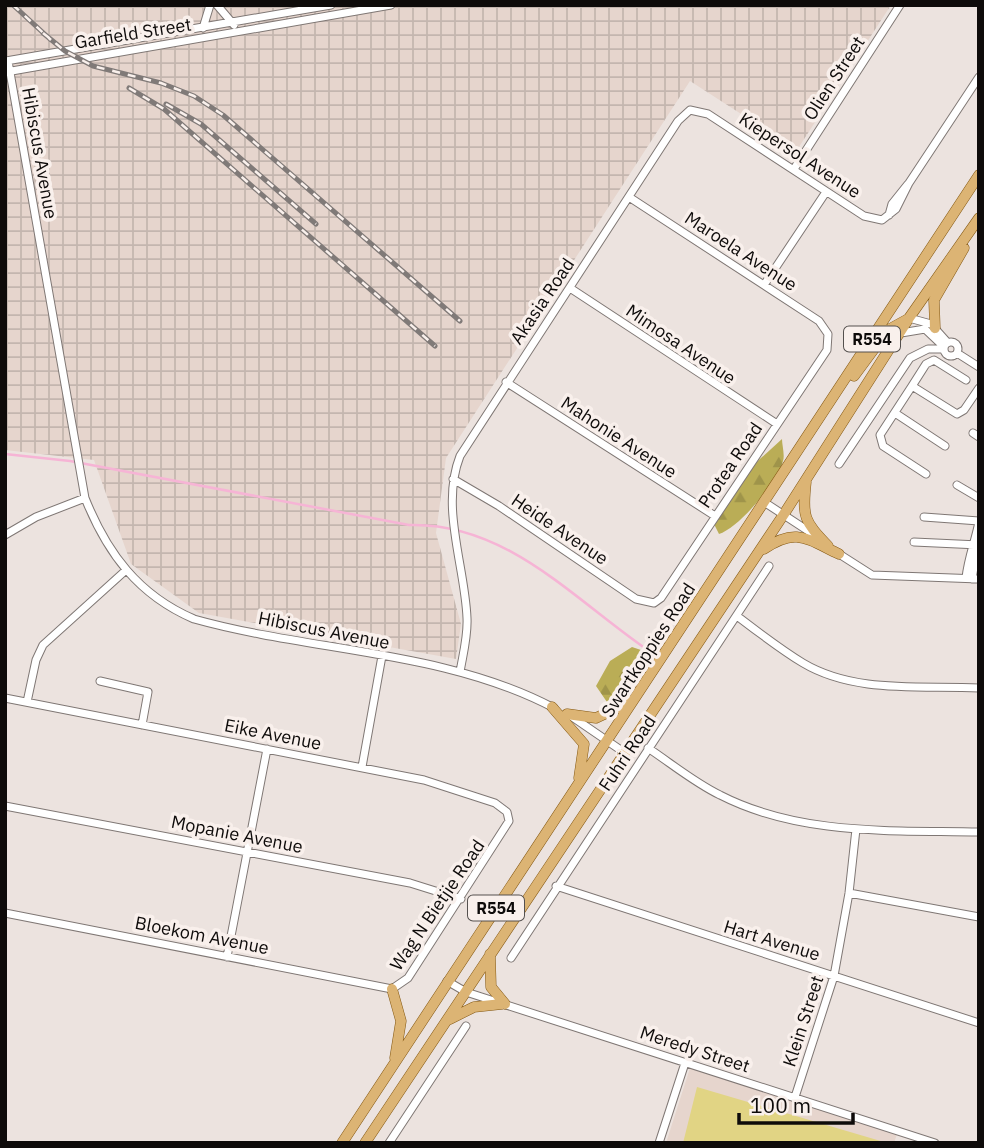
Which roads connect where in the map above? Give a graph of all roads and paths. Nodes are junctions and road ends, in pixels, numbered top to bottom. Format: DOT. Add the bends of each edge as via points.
graph roads {
  1 [pos="210,5"];
  2 [pos="217,5"];
  3 [pos="331,5"];
  4 [pos="391,5"];
  5 [pos="900,5"];
  6 [pos="233,23"];
  7 [pos="203,28"];
  8 [pos="237,32"];
  9 [pos="7,61"];
  10 [pos="8,71"];
  11 [pos="979,77"];
  12 [pos="694,109"];
  13 [pos="793,169"];
  14 [pos="979,175"];
  15 [pos="826,192"];
  16 [pos="629,197"];
  17 [pos="979,219"];
  18 [pos="764,285"];
  19 [pos="570,288"];
  20 [pos="909,318"];
  21 [pos="935,332"];
  22 [pos="900,333"];
  23 [pos="829,337"];
  24 [pos="945,346"];
  25 [pos="928,349"];
  26 [pos="957,353"];
  27 [pos="979,367"];
  28 [pos="966,380"];
  29 [pos="506,382"];
  30 [pos="842,384"];
  31 [pos="912,386"];
  32 [pos="979,388"];
  33 [pos="895,413"];
  34 [pos="776,424"];
  35 [pos="945,446"];
  36 [pos="839,464"];
  37 [pos="926,474"];
  38 [pos="806,478"];
  39 [pos="453,479"];
  40 [pos="957,485"];
  41 [pos="85,498"];
  42 [pos="979,498"];
  43 [pos="764,502"];
  44 [pos="784,514"];
  45 [pos="715,516"];
  46 [pos="924,517"];
  47 [pos="979,521"];
  48 [pos="5,535"];
  49 [pos="914,542"];
  50 [pos="828,546"];
  51 [pos="976,546"];
  52 [pos="759,552"];
  53 [pos="839,554"];
  54 [pos="769,566"];
  55 [pos="125,571"];
  56 [pos="972,579"];
  57 [pos="648,603"];
  58 [pos="737,616"];
  59 [pos="382,656"];
  60 [pos="460,672"];
  61 [pos="100,681"];
  62 [pos="979,688"];
  63 [pos="5,698"];
  64 [pos="635,699"];
  65 [pos="27,702"];
  66 [pos="552,708"];
  67 [pos="567,714"];
  68 [pos="142,725"];
  69 [pos="607,741"];
  70 [pos="648,748"];
  71 [pos="267,749"];
  72 [pos="625,753"];
  73 [pos="362,767"];
  74 [pos="578,782"];
  75 [pos="5,806"];
  76 [pos="856,829"];
  77 [pos="979,832"];
  78 [pos="503,834"];
  79 [pos="248,852"];
  80 [pos="556,886"];
  81 [pos="849,893"];
  82 [pos="461,899"];
  83 [pos="5,913"];
  84 [pos="979,917"];
  85 [pos="490,954"];
  86 [pos="227,957"];
  87 [pos="511,957"];
  88 [pos="834,976"];
  89 [pos="447,981"];
  90 [pos="392,989"];
  91 [pos="466,992"];
  92 [pos="504,1004"];
  93 [pos="446,1022"];
  94 [pos="979,1023"];
  95 [pos="466,1026"];
  96 [pos="685,1063"];
  97 [pos="393,1068"];
  98 [pos="795,1097"];
  99 [pos="904,1133"];
  100 [pos="342,1143"];
  101 [pos="365,1143"];
  102 [pos="389,1143"];
  103 [pos="659,1143"];
  104 [pos="901,1143"];
  105 [pos="935,1143"];
  1 -- 7 [label="street"];
  2 -- 6 [label="street"];
  3 -- 6 [label="street, Garfield Street"];
  4 -- 8 [label="street, Garfield Street"];
  5 -- 13 [label="street, Olien Street"];
  6 -- 7 [label="street, Garfield Street"];
  6 -- 8 [label="street"];
  7 -- 9 [label="street, Garfield Street"];
  8 -- 10 [label="street, Garfield Street"];
  9 -- 10 [label="street, Hibiscus Avenue"];
  10 -- 41 [label="street, Hibiscus Avenue"];
  11 -- 15 [label="street, Kiepersol Avenue" via="891,204 889,215 873,219"];
  12 -- 13 [label="street, Kiepersol Avenue"];
  12 -- 16 [label="street, Akasia Road" via="678,121"];
  13 -- 15 [label="street, Kiepersol Avenue"];
  14 -- 30 [label="main road, Swartkoppies Road / R554"];
  15 -- 18 [label="street"];
  16 -- 18 [label="street, Maroela Avenue"];
  16 -- 19 [label="street, Akasia Road"];
  17 -- 20 [label="main road, R554"];
  17 -- 21 [label="main road" via="934,300"];
  18 -- 23 [label="street, Maroela Avenue" via="819,321"];
  19 -- 29 [label="street, Akasia Road"];
  19 -- 34 [label="street, Mimosa Avenue"];
  20 -- 21 [label="street"];
  20 -- 22 [label="main road, R554"];
  20 -- 30 [label="main road" via="888,330"];
  21 -- 22 [label="street"];
  21 -- 24 [label="street"];
  21 -- 25 [label="street"];
  22 -- 38 [label="main road, R554"];
  23 -- 34 [label="street, Protea Road" via="827,350"];
  24 -- 25 [label="street"];
  24 -- 26 [label="street" via="957,345"];
  24 -- 26 [label="street" via="950,357"];
  25 -- 36 [label="street" via="910,358 899,372"];
  26 -- 27 [label="street"];
  28 -- 31 [label="street" via="934,360 926,364"];
  29 -- 39 [label="street, Akasia Road" via="470,437"];
  29 -- 45 [label="street, Mahonie Avenue"];
  30 -- 43 [label="main road, Swartkoppies Road / R554"];
  31 -- 32 [label="street" via="957,414"];
  31 -- 33 [label="street"];
  33 -- 35 [label="street"];
  33 -- 37 [label="street" via="880,435 880,443"];
  34 -- 45 [label="street, Protea Road"];
  38 -- 44 [label="main road, R554"];
  38 -- 50 [label="main road" via="806,523"];
  39 -- 57 [label="street, Heide Avenue"];
  39 -- 60 [label="street, Akasia Road" via="467,616"];
  40 -- 42 [label="street"];
  41 -- 48 [label="street"];
  41 -- 55 [label="street, Hibiscus Avenue" via="101,536"];
  43 -- 44 [label="street"];
  43 -- 64 [label="main road, Swartkoppies Road / R554"];
  44 -- 50 [label="street"];
  44 -- 52 [label="main road, R554"];
  45 -- 57 [label="street, Protea Road" via="661,598"];
  46 -- 47 [label="street"];
  47 -- 51 [label="street"];
  49 -- 51 [label="street"];
  50 -- 53 [label="street"];
  51 -- 56 [label="street" via="969,554"];
  52 -- 53 [label="main road" via="794,535"];
  52 -- 72 [label="main road, R554"];
  53 -- 56 [label="street" via="872,575"];
  54 -- 58 [label="street, Fuhri Road"];
  55 -- 59 [label="street, Hibiscus Avenue" via="167,606 194,619"];
  55 -- 65 [label="street" via="43,645"];
  58 -- 62 [label="street" via="803,663 847,680"];
  58 -- 70 [label="street, Fuhri Road"];
  59 -- 60 [label="street, Hibiscus Avenue"];
  59 -- 73 [label="street"];
  60 -- 66 [label="street, Hibiscus Avenue" via="530,695"];
  61 -- 68 [label="street" via="148,692"];
  63 -- 65 [label="street, Eike Avenue"];
  64 -- 67 [label="main road" via="600,718"];
  64 -- 69 [label="main road, Swartkoppies Road / R554"];
  65 -- 68 [label="street, Eike Avenue"];
  66 -- 67 [label="street, Hibiscus Avenue"];
  66 -- 74 [label="main road" via="584,744"];
  67 -- 69 [label="street, Hibiscus Avenue"];
  68 -- 71 [label="street, Eike Avenue"];
  69 -- 72 [label="street, Hibiscus Avenue"];
  69 -- 74 [label="main road, Swartkoppies Road / R554"];
  70 -- 76 [label="street" via="741,804 798,823"];
  70 -- 80 [label="street, Fuhri Road"];
  71 -- 73 [label="street, Eike Avenue"];
  71 -- 79 [label="street"];
  72 -- 85 [label="main road, R554"];
  73 -- 78 [label="street, Eike Avenue" via="424,780 495,803 509,816"];
  74 -- 89 [label="main road, Swartkoppies Road / R554"];
  75 -- 79 [label="street, Mopanie Avenue"];
  76 -- 77 [label="street"];
  76 -- 81 [label="street, Klein Street"];
  78 -- 82 [label="street, Wag N Bietjie Road"];
  79 -- 82 [label="street, Mopanie Avenue" via="410,883"];
  79 -- 86 [label="street"];
  80 -- 87 [label="street, Fuhri Road"];
  80 -- 88 [label="street, Hart Avenue"];
  81 -- 84 [label="street"];
  81 -- 88 [label="street, Klein Street"];
  82 -- 90 [label="street, Wag N Bietjie Road" via="408,978"];
  83 -- 86 [label="street, Bloekom Avenue"];
  85 -- 91 [label="main road, R554"];
  85 -- 92 [label="main road" via="491,986"];
  86 -- 90 [label="street, Bloekom Avenue"];
  88 -- 94 [label="street, Hart Avenue"];
  88 -- 98 [label="street, Klein Street"];
  89 -- 91 [label="street, Meredy Street"];
  89 -- 97 [label="main road, Swartkoppies Road / R554"];
  90 -- 97 [label="main road" via="401,1030"];
  91 -- 92 [label="street, Meredy Street"];
  91 -- 93 [label="main road, R554"];
  92 -- 93 [label="main road" via="474,1007"];
  92 -- 96 [label="street, Meredy Street"];
  93 -- 101 [label="main road, R554"];
  95 -- 102 [label="street"];
  96 -- 98 [label="street, Meredy Street"];
  96 -- 103 [label="street"];
  97 -- 100 [label="main road, Swartkoppies Road / R554"];
  98 -- 99 [label="street, Meredy Street"];
  99 -- 104 [label="street"];
  99 -- 105 [label="street, Meredy Street"];
}
